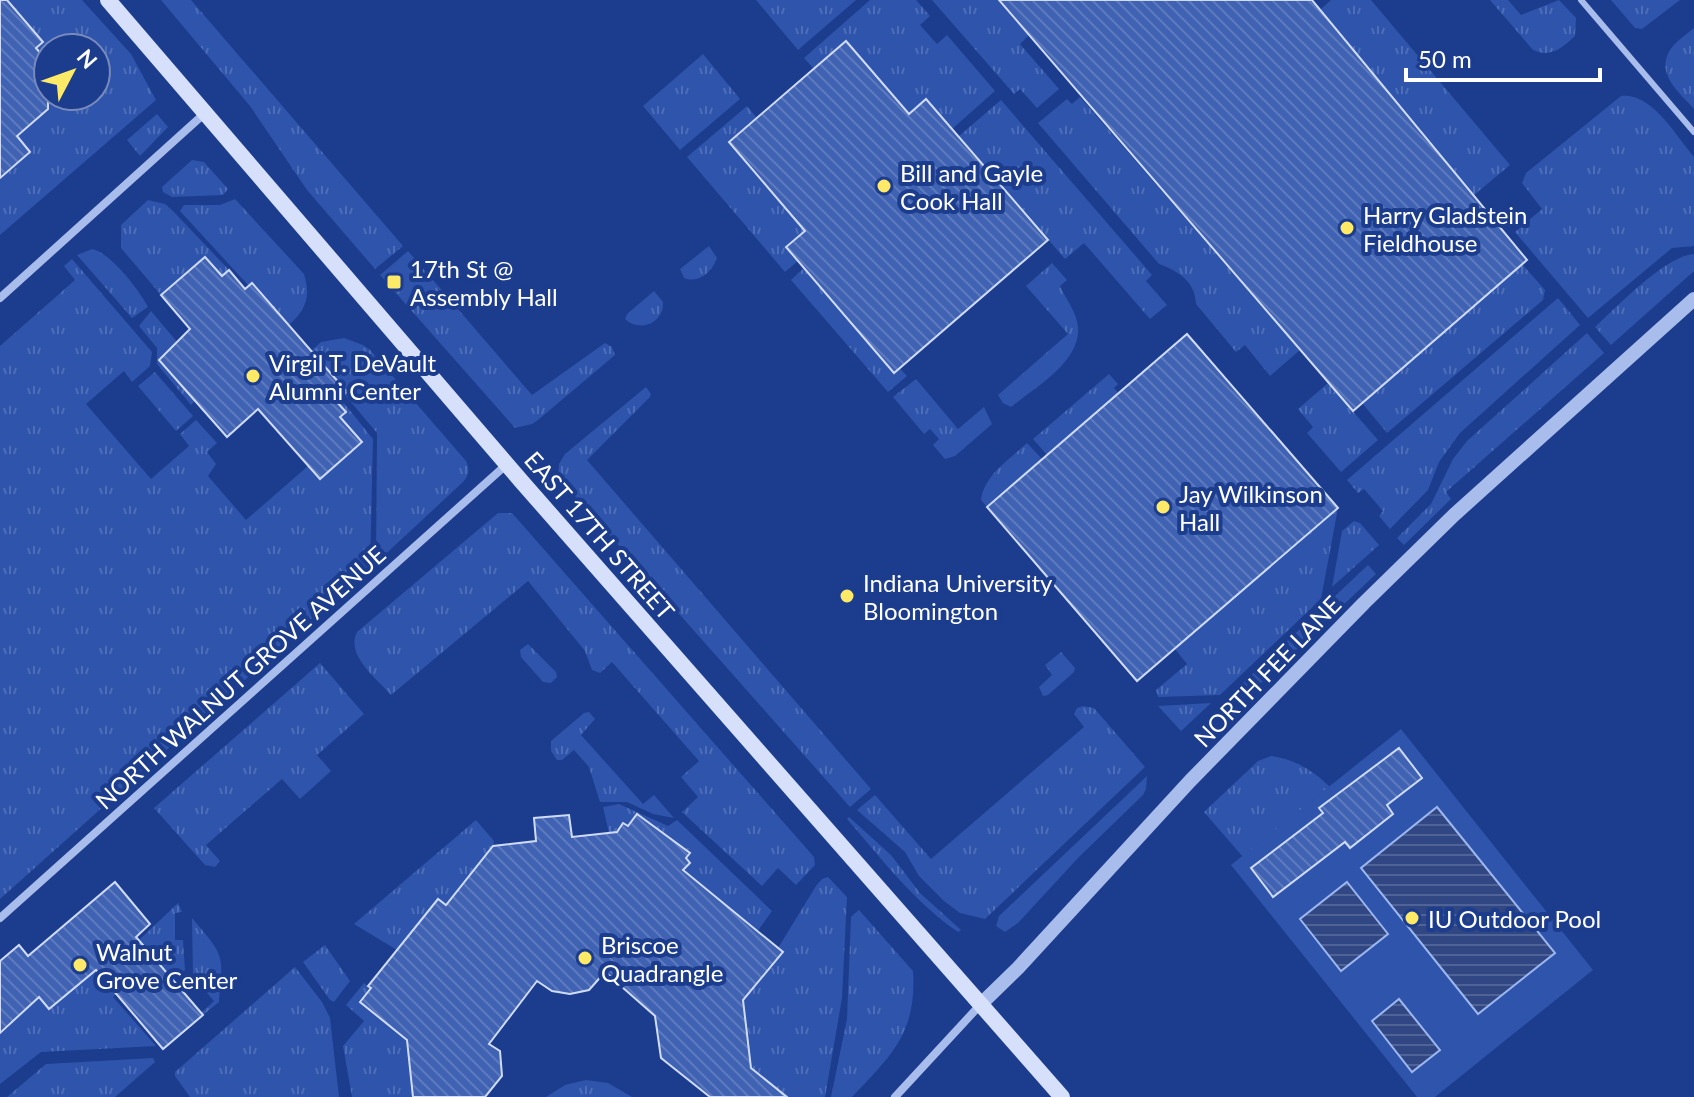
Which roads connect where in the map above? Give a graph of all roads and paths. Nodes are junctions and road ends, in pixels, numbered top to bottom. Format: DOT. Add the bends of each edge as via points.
graph roads {
  1 [pos="108,0"];
  2 [pos="1581,0"];
  3 [pos="205,113"];
  4 [pos="1694,132"];
  5 [pos="0,298"];
  6 [pos="1694,299"];
  7 [pos="507,465"];
  8 [pos="0,918"];
  9 [pos="981,1004"];
  10 [pos="895,1097"];
  11 [pos="1062,1097"];
  1 -- 3 [label="main road, EAST 17TH STREET"];
  2 -- 4 [label="lane"];
  3 -- 5 [label="street"];
  3 -- 7 [label="main road, EAST 17TH STREET"];
  6 -- 9 [label="street, NORTH FEE LANE" via="1364,603"];
  7 -- 8 [label="street, NORTH WALNUT GROVE AVENUE"];
  7 -- 9 [label="main road, EAST 17TH STREET"];
  9 -- 10 [label="street, NORTH FEE LANE"];
  9 -- 11 [label="main road, EAST 17TH STREET"];
}
